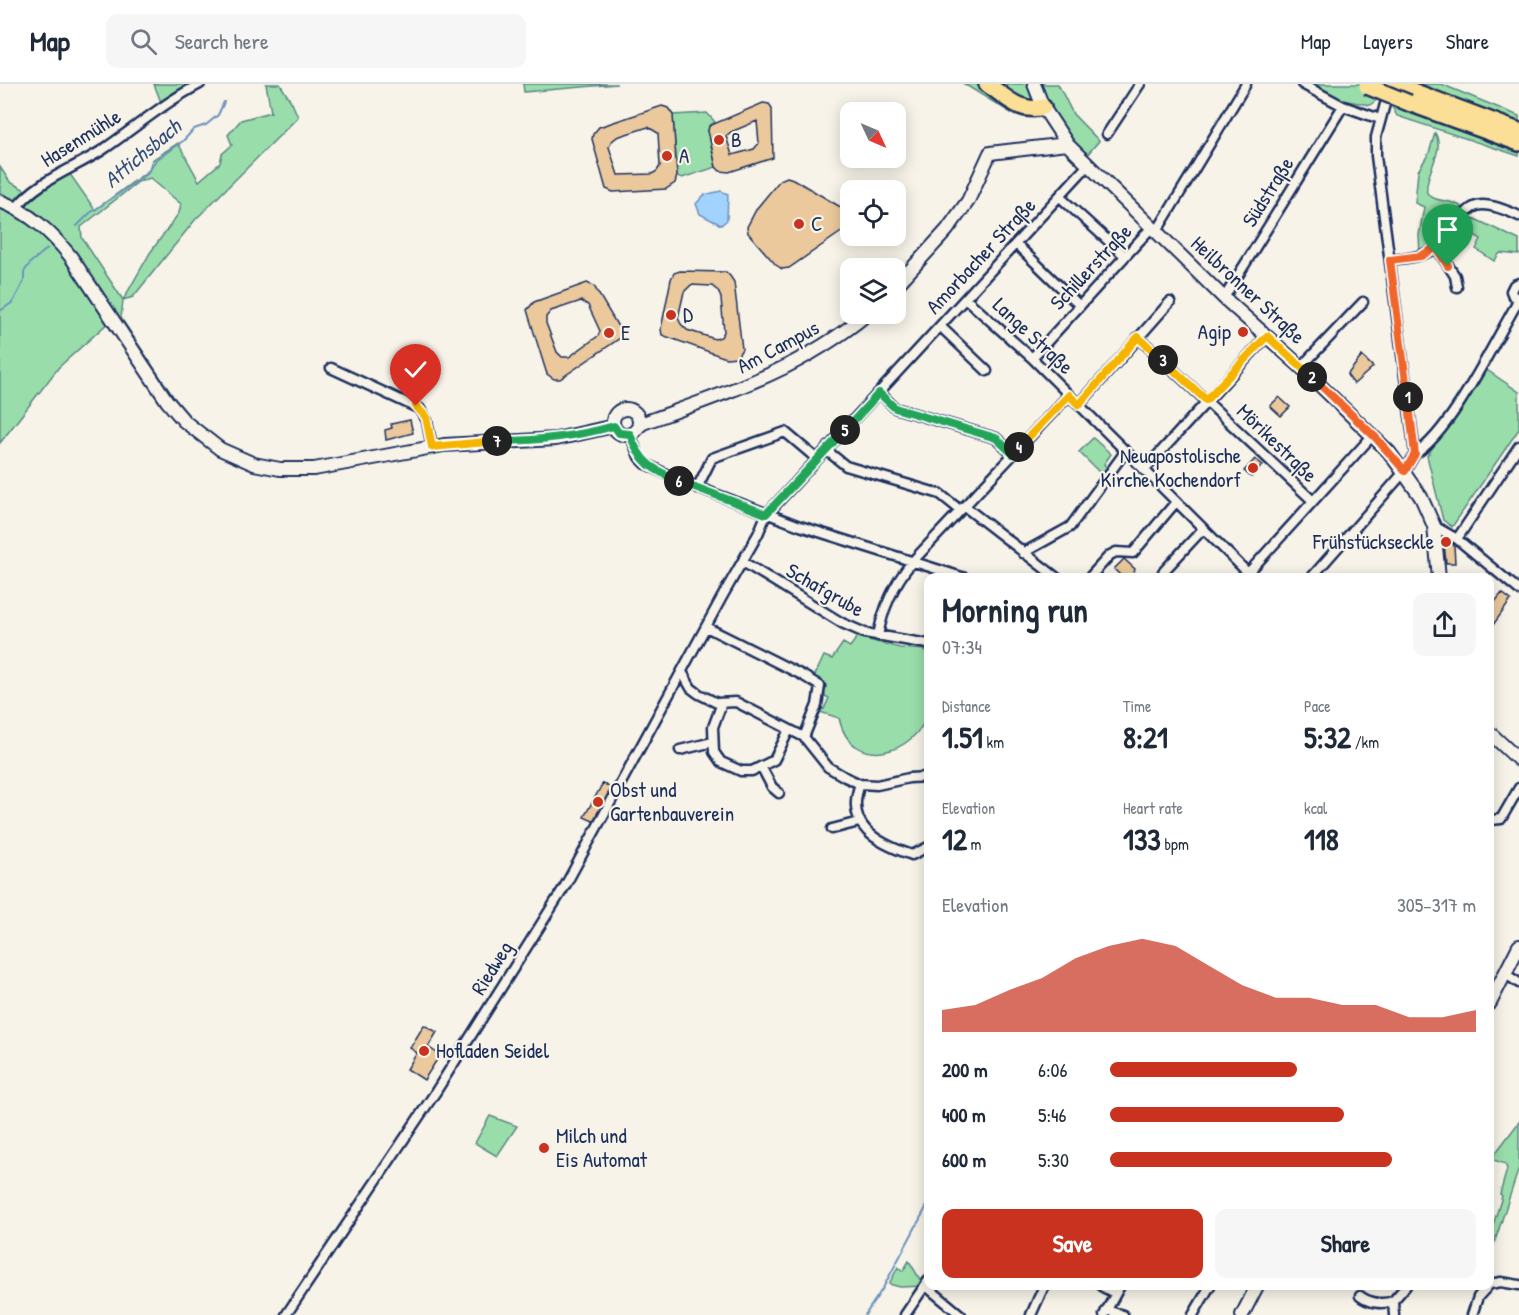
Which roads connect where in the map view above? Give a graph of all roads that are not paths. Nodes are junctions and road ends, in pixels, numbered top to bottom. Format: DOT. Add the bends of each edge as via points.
graph roads {
  1 [pos="200,84"];
  2 [pos="987,84"];
  3 [pos="1034,84"];
  4 [pos="1140,84"];
  5 [pos="1246,84"];
  6 [pos="1302,84"];
  7 [pos="1393,84"];
  8 [pos="1364,85"];
  9 [pos="1412,97"];
  10 [pos="1343,106"];
  11 [pos="1043,107"];
  12 [pos="1380,119"];
  13 [pos="1519,131"];
  14 [pos="1107,134"];
  15 [pos="1067,144"];
  16 [pos="1519,144"];
  17 [pos="1088,165"];
  18 [pos="1060,197"];
  19 [pos="0,201"];
  20 [pos="16,208"];
  21 [pos="1519,216"];
  22 [pos="1155,229"];
  23 [pos="1017,244"];
  24 [pos="1436,247"];
  25 [pos="1125,256"];
  26 [pos="1390,260"];
  27 [pos="906,275"];
  28 [pos="1519,283"];
  29 [pos="1457,287"];
  30 [pos="966,298"];
  31 [pos="1224,298"];
  32 [pos="1518,298"];
  33 [pos="1170,302"];
  34 [pos="1363,302"];
  35 [pos="1080,306"];
  36 [pos="854,324"];
  37 [pos="940,326"];
  38 [pos="1267,336"];
  39 [pos="1138,337"];
  40 [pos="1032,358"];
  41 [pos="1301,367"];
  42 [pos="331,368"];
  43 [pos="987,371"];
  44 [pos="879,393"];
  45 [pos="1069,395"];
  46 [pos="1206,400"];
  47 [pos="1079,405"];
  48 [pos="635,425"];
  49 [pos="614,426"];
  50 [pos="1373,435"];
  51 [pos="1519,446"];
  52 [pos="432,447"];
  53 [pos="826,450"];
  54 [pos="1125,452"];
  55 [pos="1013,454"];
  56 [pos="1415,454"];
  57 [pos="817,459"];
  58 [pos="1144,470"];
  59 [pos="1405,471"];
  60 [pos="697,488"];
  61 [pos="1312,500"];
  62 [pos="1176,502"];
  63 [pos="962,508"];
  64 [pos="766,514"];
  65 [pos="1434,526"];
  66 [pos="1203,529"];
  67 [pos="1457,539"];
  68 [pos="1023,553"];
  69 [pos="912,561"];
  70 [pos="743,562"];
  71 [pos="1163,572"];
  72 [pos="949,573"];
  73 [pos="1050,573"];
  74 [pos="1094,573"];
  75 [pos="1249,573"];
  76 [pos="1253,573"];
  77 [pos="1315,573"];
  78 [pos="1439,573"];
  79 [pos="1519,591"];
  80 [pos="706,627"];
  81 [pos="878,636"];
  82 [pos="924,643"];
  83 [pos="682,672"];
  84 [pos="722,703"];
  85 [pos="789,730"];
  86 [pos="804,736"];
  87 [pos="1494,737"];
  88 [pos="713,742"];
  89 [pos="680,750"];
  90 [pos="1519,760"];
  91 [pos="762,768"];
  92 [pos="924,777"];
  93 [pos="860,784"];
  94 [pos="1519,788"];
  95 [pos="778,793"];
  96 [pos="1494,820"];
  97 [pos="859,822"];
  98 [pos="832,829"];
  99 [pos="924,850"];
  100 [pos="1519,946"];
  101 [pos="1504,973"];
  102 [pos="1519,983"];
  103 [pos="1494,994"];
  104 [pos="1494,1284"];
  105 [pos="1519,1285"];
  106 [pos="924,1287"];
  107 [pos="934,1290"];
  108 [pos="1042,1290"];
  109 [pos="1116,1290"];
  110 [pos="1208,1290"];
  111 [pos="1255,1290"];
  112 [pos="1403,1290"];
  113 [pos="1485,1290"];
  114 [pos="1360,1296"];
  115 [pos="1393,1301"];
  116 [pos="1105,1312"];
  117 [pos="286,1315"];
  118 [pos="905,1315"];
  119 [pos="961,1315"];
  120 [pos="1031,1315"];
  121 [pos="1123,1315"];
  122 [pos="1192,1315"];
  123 [pos="1242,1315"];
  124 [pos="1394,1315"];
  125 [pos="1472,1315"];
  1 -- 20 [label="street, Hasenmühle" via="102,150 47,180"];
  2 -- 11 [label="highway" via="1023,109"];
  3 -- 11 [label="street, Heilbronner Straße"];
  4 -- 14 [label="street"];
  5 -- 22 [label="street, Schillerstraße"];
  6 -- 10 [label="street"];
  7 -- 9 [label="highway"];
  7 -- 12 [label="street"];
  8 -- 9 [label="highway, bridge"];
  9 -- 13 [label="highway"];
  9 -- 16 [label="highway"];
  10 -- 12 [label="street"];
  10 -- 31 [label="street, Südstraße"];
  11 -- 15 [label="street, Heilbronner Straße"];
  12 -- 26 [label="street" via="1376,156"];
  15 -- 17 [label="street, Heilbronner Straße"];
  15 -- 27 [label="street" via="990,153 968,201"];
  17 -- 18 [label="street, Amorbacher Straße"];
  17 -- 22 [label="street, Heilbronner Straße"];
  18 -- 23 [label="street, Amorbacher Straße"];
  18 -- 25 [label="street"];
  19 -- 20 [label="street"];
  20 -- 52 [label="street" via="57,240 170,406 195,432 220,449 254,464 293,470"];
  21 -- 24 [label="street" via="1489,205 1475,206 1467,210"];
  22 -- 25 [label="street, Schillerstraße"];
  22 -- 31 [label="street, Heilbronner Straße"];
  23 -- 30 [label="street, Amorbacher Straße"];
  23 -- 35 [label="street"];
  24 -- 26 [label="street" via="1421,256"];
  24 -- 29 [label="street" via="1455,276"];
  25 -- 35 [label="street, Schillerstraße"];
  26 -- 56 [label="street"];
  28 -- 32 [label="street" via="1511,289"];
  30 -- 37 [label="street, Amorbacher Straße"];
  30 -- 40 [label="street, Lange Straße"];
  31 -- 38 [label="street, Heilbronner Straße"];
  32 -- 56 [label="street" via="1465,393 1429,446"];
  33 -- 39 [label="street"];
  34 -- 41 [label="street"];
  35 -- 40 [label="street, Schillerstraße"];
  36 -- 48 [label="street, Am Campus" via="776,373 739,390"];
  37 -- 43 [label="street"];
  37 -- 44 [label="street, Amorbacher Straße"];
  38 -- 41 [label="street, Heilbronner Straße"];
  38 -- 46 [label="street"];
  39 -- 46 [label="street, Mörikestraße"];
  39 -- 47 [label="street"];
  40 -- 45 [label="street, Lange Straße"];
  41 -- 50 [label="street, Heilbronner Straße"];
  42 -- 52 [label="street" via="420,409 427,421"];
  44 -- 53 [label="street, Amorbacher Straße"];
  44 -- 55 [label="street" via="895,408 996,438"];
  45 -- 47 [label="street, Lange Straße"];
  45 -- 55 [label="street"];
  46 -- 58 [label="street"];
  46 -- 61 [label="street, Mörikestraße"];
  47 -- 54 [label="street, Lange Straße"];
  48 -- 49 [label="street" via="619,433"];
  48 -- 49 [label="street" via="630,410 620,411"];
  48 -- 60 [label="street" via="639,457"];
  49 -- 52 [label="street" via="556,439"];
  50 -- 59 [label="street, Heilbronner Straße"];
  50 -- 61 [label="street"];
  51 -- 67 [label="street"];
  53 -- 57 [label="street, Amorbacher Straße"];
  53 -- 63 [label="street" via="846,466 940,494"];
  54 -- 58 [label="street, Lange Straße"];
  54 -- 68 [label="street" via="1070,527"];
  55 -- 63 [label="street"];
  56 -- 59 [label="street"];
  57 -- 60 [label="street" via="792,436 780,433 712,458"];
  57 -- 64 [label="street, Amorbacher Straße"];
  58 -- 62 [label="street, Lange Straße"];
  59 -- 65 [label="street, Heilbronner Straße"];
  59 -- 77 [label="street"];
  60 -- 64 [label="street"];
  61 -- 76 [label="street"];
  62 -- 66 [label="street, Lange Straße"];
  62 -- 74 [label="street" via="1133,553 1110,555"];
  63 -- 68 [label="street"];
  63 -- 69 [label="street"];
  64 -- 69 [label="street"];
  64 -- 70 [label="street, Amorbacher Straße"];
  65 -- 67 [label="street"];
  65 -- 78 [label="street, Heilbronner Straße"];
  66 -- 71 [label="street"];
  66 -- 75 [label="street, Lange Straße"];
  67 -- 79 [label="street"];
  68 -- 73 [label="street"];
  69 -- 72 [label="street"];
  69 -- 81 [label="street" via="891,592"];
  70 -- 80 [label="street, Amorbacher Straße"];
  70 -- 81 [label="street, Schafgrube" via="842,623"];
  80 -- 83 [label="street, Riedweg"];
  80 -- 86 [label="street" via="820,686"];
  81 -- 82 [label="street, Schafgrube"];
  83 -- 84 [label="street" via="691,688"];
  83 -- 117 [label="street, Riedweg" via="565,886 435,1093"];
  84 -- 85 [label="street" via="736,702"];
  84 -- 88 [label="street" via="713,727"];
  85 -- 86 [label="street"];
  85 -- 91 [label="street" via="774,760"];
  86 -- 93 [label="street" via="828,767"];
  87 -- 90 [label="street"];
  88 -- 89 [label="street"];
  88 -- 91 [label="street" via="721,762 746,772"];
  91 -- 95 [label="street"];
  92 -- 93 [label="street"];
  93 -- 97 [label="street" via="855,807"];
  94 -- 96 [label="street" via="1501,819"];
  97 -- 98 [label="street"];
  97 -- 99 [label="street" via="870,834 910,855"];
  100 -- 101 [label="street"];
  101 -- 102 [label="street"];
  101 -- 103 [label="street"];
  104 -- 105 [label="street"];
  106 -- 118 [label="street"];
  107 -- 119 [label="street"];
  108 -- 120 [label="street"];
  109 -- 116 [label="street"];
  110 -- 122 [label="street"];
  111 -- 123 [label="street"];
  112 -- 115 [label="street"];
  113 -- 125 [label="street"];
  114 -- 115 [label="street" via="1381,1303"];
  115 -- 124 [label="street"];
  116 -- 121 [label="street"];
}
